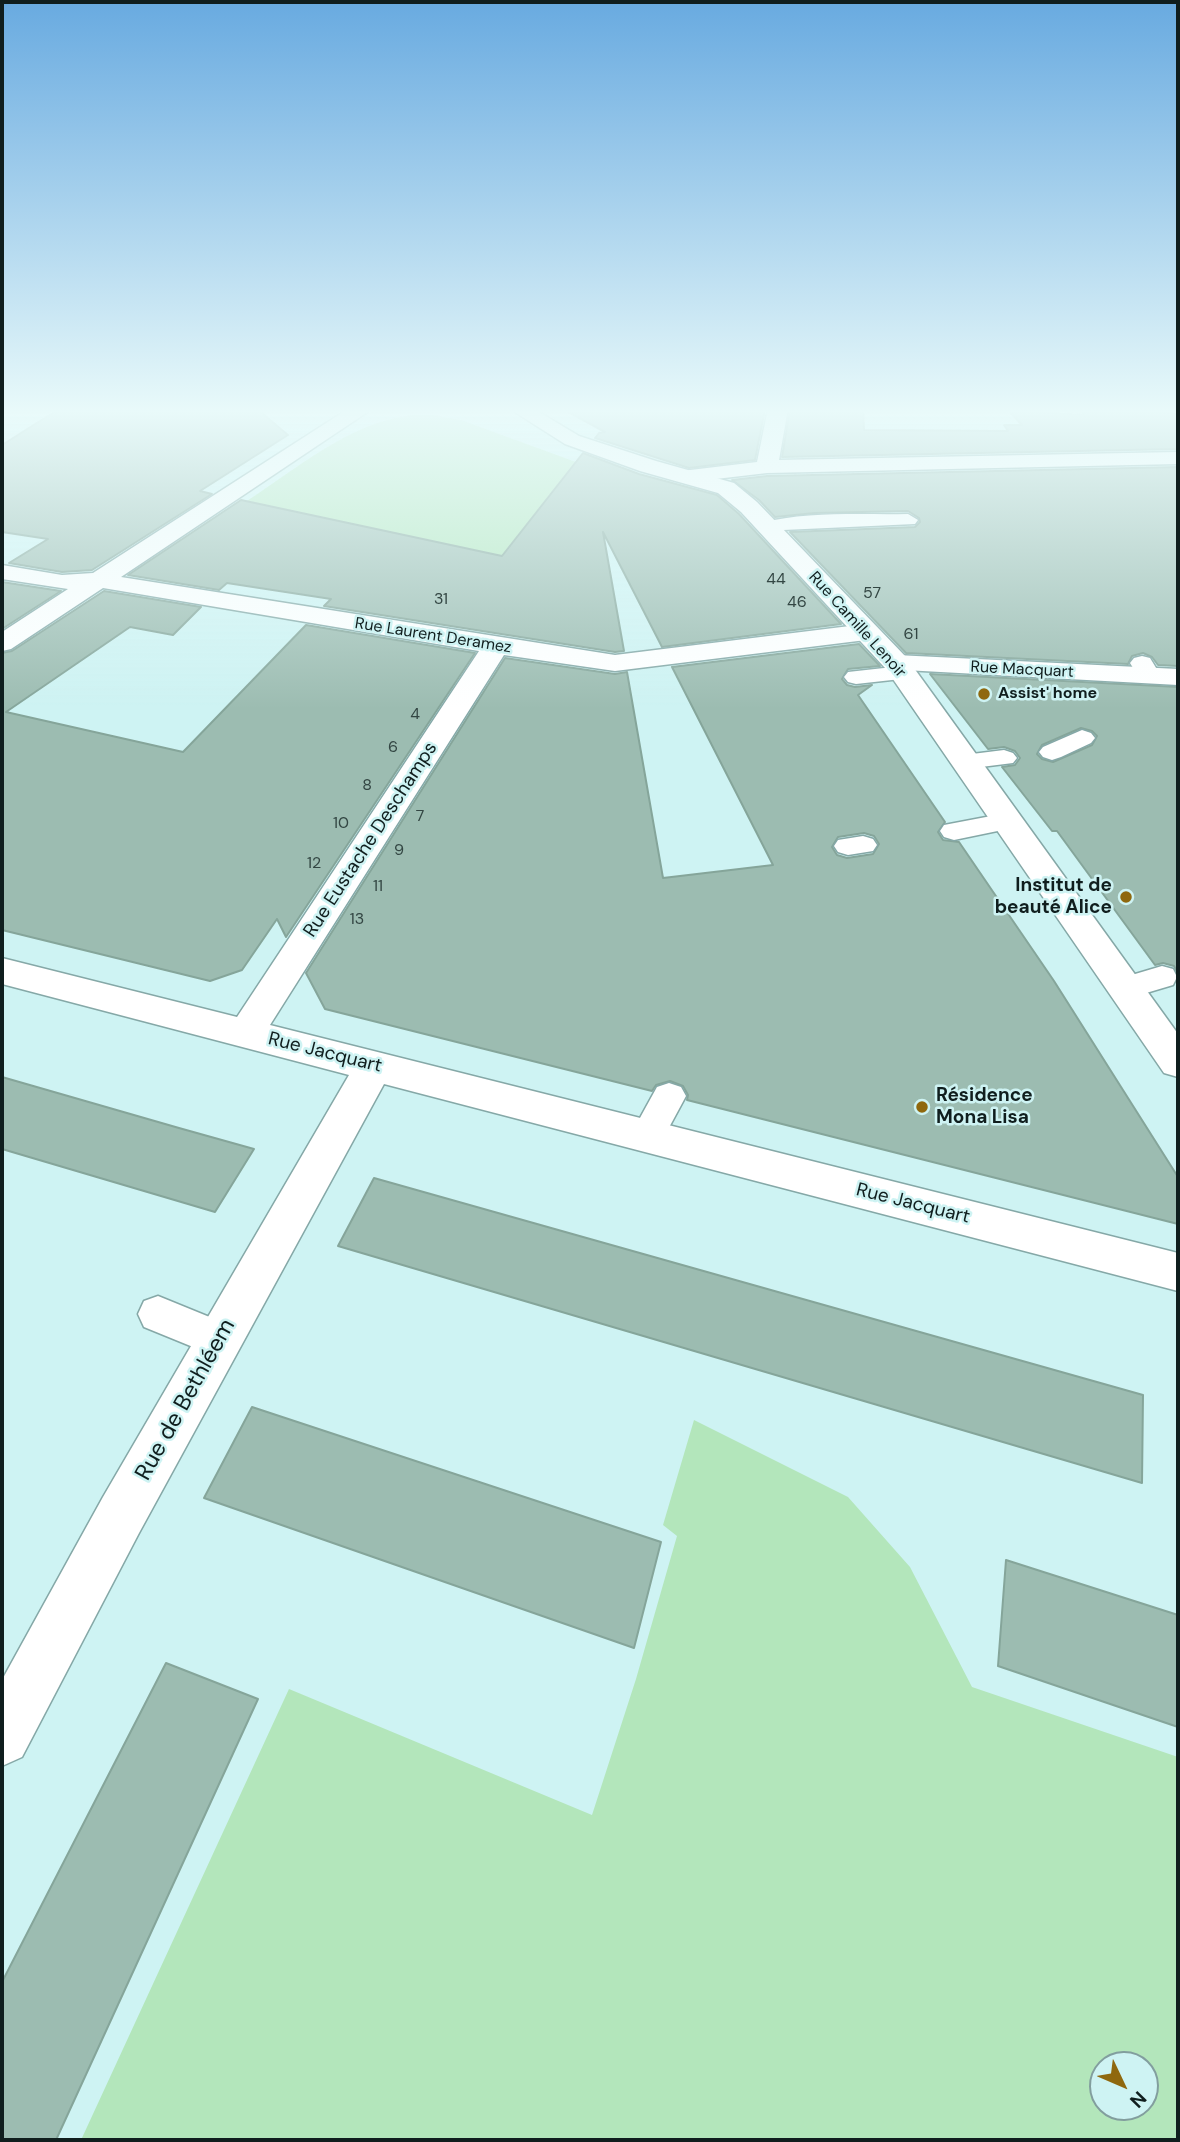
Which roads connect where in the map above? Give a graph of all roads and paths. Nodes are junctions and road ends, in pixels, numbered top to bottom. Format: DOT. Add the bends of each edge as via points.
graph roads {
  1 [pos="207,509"];
  2 [pos="749,509"];
  3 [pos="908,520"];
  4 [pos="768,527"];
  5 [pos="2,572"];
  6 [pos="96,580"];
  7 [pos="866,632"];
  8 [pos="2,643"];
  9 [pos="496,646"];
  10 [pos="899,668"];
  11 [pos="856,677"];
  12 [pos="1178,677"];
  13 [pos="1082,738"];
  14 [pos="1052,752"];
  15 [pos="1004,758"];
  16 [pos="965,761"];
  17 [pos="1007,821"];
  18 [pos="954,831"];
  19 [pos="3,973"];
  20 [pos="1162,977"];
  21 [pos="1126,988"];
  22 [pos="246,1033"];
  23 [pos="1174,1052"];
  24 [pos="374,1066"];
  25 [pos="670,1096"];
  26 [pos="648,1136"];
  27 [pos="1178,1272"];
  28 [pos="158,1314"];
  29 [pos="219,1340"];
  30 [pos="2,1737"];
  1 -- 6 [label="street"];
  2 -- 4 [label="street, Rue Camille Lenoir"];
  3 -- 4 [label="lane"];
  4 -- 7 [label="street, Rue Camille Lenoir"];
  5 -- 6 [label="street, Rue Laurent Deramez" via="62,582"];
  6 -- 8 [label="street"];
  6 -- 9 [label="street, Rue Laurent Deramez"];
  7 -- 9 [label="street, Rue Laurent Deramez" via="615,663"];
  7 -- 10 [label="street, Rue Camille Lenoir"];
  9 -- 22 [label="street, Rue Eustache Deschamps"];
  10 -- 11 [label="lane"];
  10 -- 12 [label="street, Rue Macquart" via="1145,669"];
  10 -- 16 [label="street, Rue Camille Lenoir"];
  13 -- 14 [label="lane"];
  15 -- 16 [label="lane"];
  16 -- 17 [label="street, Rue Camille Lenoir"];
  17 -- 18 [label="lane"];
  17 -- 21 [label="street, Rue Camille Lenoir"];
  19 -- 22 [label="street, Rue Jacquart"];
  20 -- 21 [label="lane"];
  21 -- 23 [label="street, Rue Camille Lenoir"];
  22 -- 24 [label="street, Rue Jacquart"];
  24 -- 26 [label="street, Rue Jacquart"];
  24 -- 29 [label="street, Rue de Bethléem"];
  25 -- 26 [label="lane"];
  26 -- 27 [label="street, Rue Jacquart"];
  28 -- 29 [label="lane"];
  29 -- 30 [label="street, Rue de Bethléem"];
}
